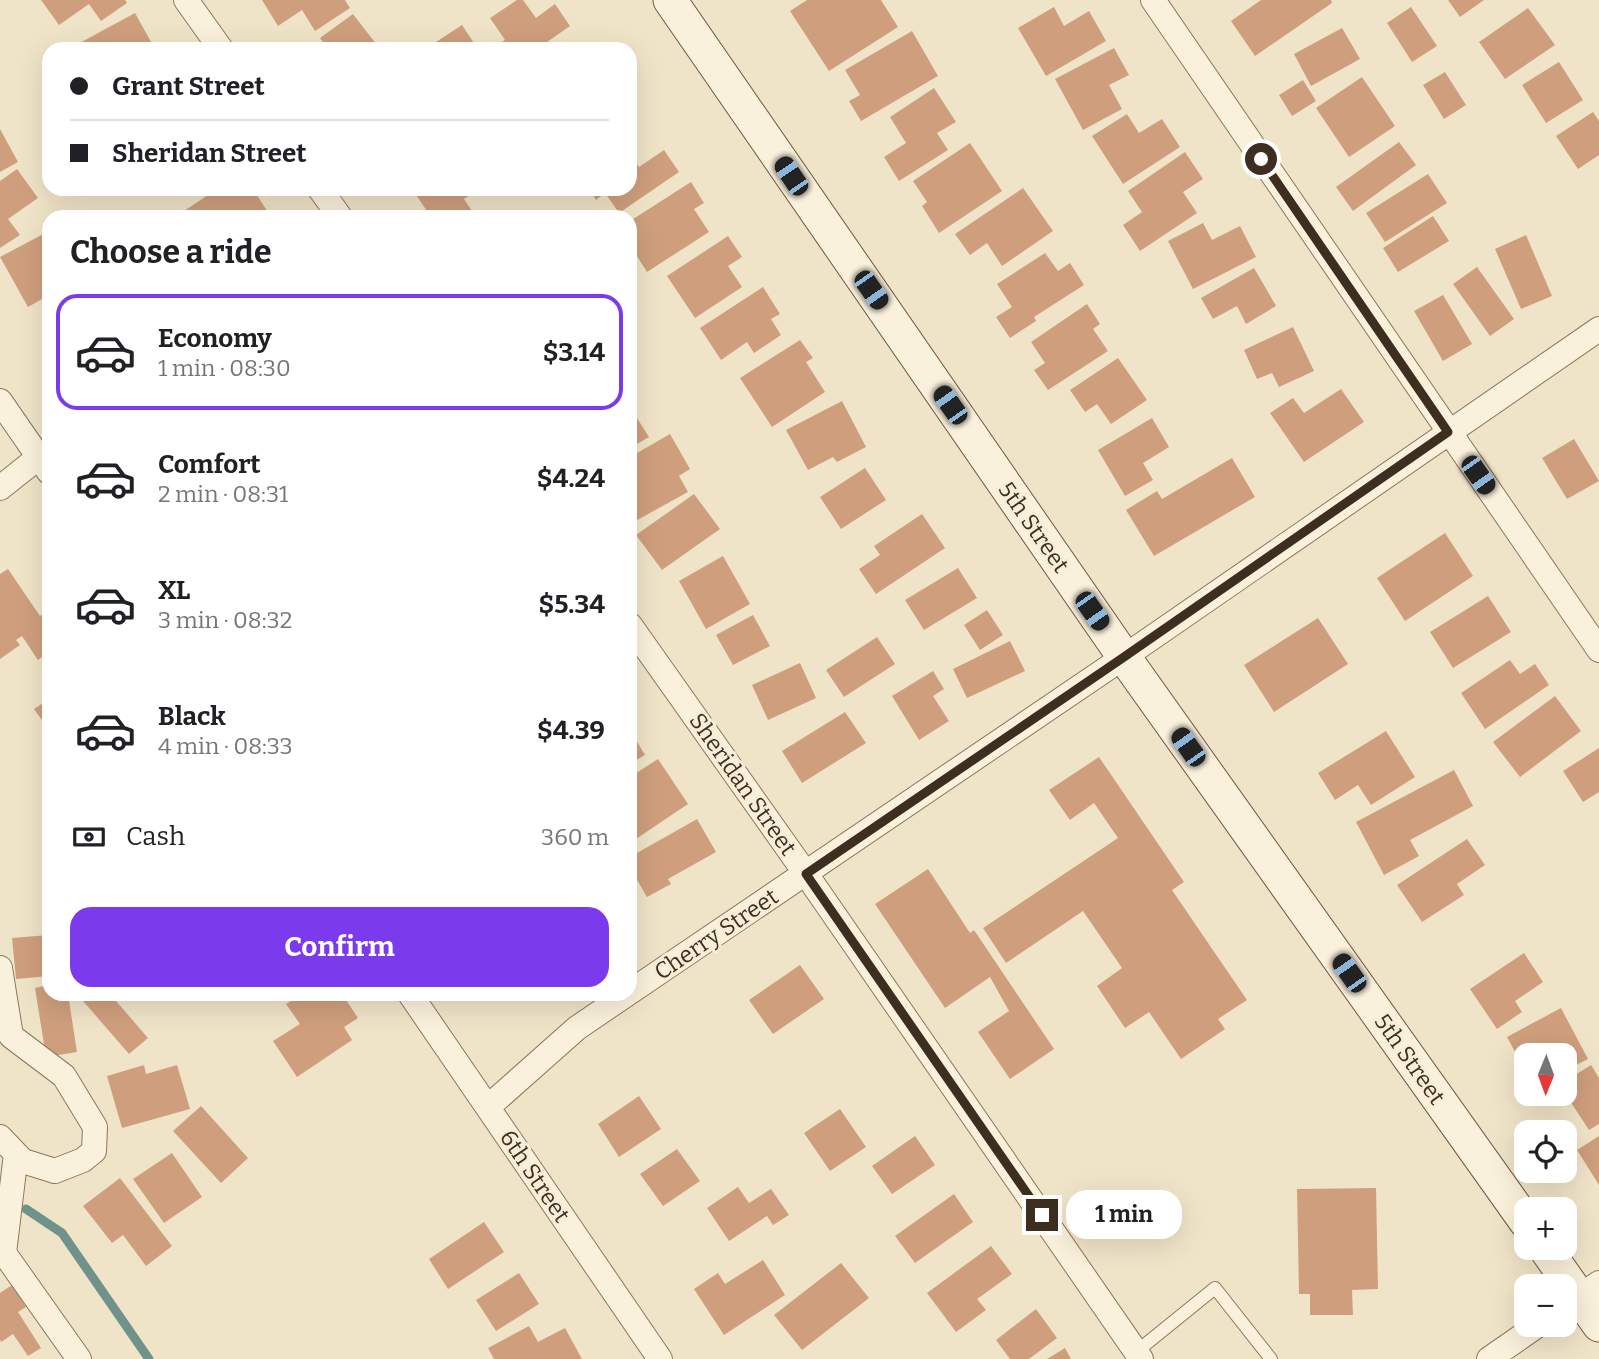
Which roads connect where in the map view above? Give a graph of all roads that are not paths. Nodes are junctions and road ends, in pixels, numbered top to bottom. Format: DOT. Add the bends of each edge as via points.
graph roads {
  1 [pos="186,0"];
  2 [pos="670,0"];
  3 [pos="1153,0"];
  4 [pos="216,42"];
  5 [pos="1599,329"];
  6 [pos="0,401"];
  7 [pos="1448,432"];
  8 [pos="42,461"];
  9 [pos="42,465"];
  10 [pos="0,488"];
  11 [pos="637,635"];
  12 [pos="1599,650"];
  13 [pos="1124,657"];
  14 [pos="806,874"];
  15 [pos="0,968"];
  16 [pos="637,988"];
  17 [pos="415,1001"];
  18 [pos="617,1001"];
  19 [pos="5,1039"];
  20 [pos="488,1107"];
  21 [pos="8,1145"];
  22 [pos="1514,1205"];
  23 [pos="2,1253"];
  24 [pos="1554,1260"];
  25 [pos="1581,1295"];
  26 [pos="1599,1325"];
  27 [pos="1521,1337"];
  28 [pos="1138,1355"];
  29 [pos="79,1359"];
  30 [pos="660,1359"];
  31 [pos="1271,1359"];
  32 [pos="1489,1359"];
  1 -- 4 [label="street"];
  2 -- 13 [label="street, 5th Street"];
  3 -- 7 [label="street"];
  5 -- 7 [label="street, Cherry Street"];
  6 -- 8 [label="street"];
  7 -- 12 [label="street"];
  7 -- 13 [label="street, Cherry Street"];
  9 -- 10 [label="street"];
  11 -- 14 [label="street, Sheridan Street"];
  13 -- 14 [label="street, Cherry Street"];
  13 -- 22 [label="street, 5th Street"];
  14 -- 16 [label="street, Cherry Street"];
  14 -- 28 [label="street, Sheridan Street"];
  15 -- 19 [label="street"];
  17 -- 20 [label="street, 6th Street"];
  18 -- 20 [label="street, Cherry Street" via="577,1028"];
  19 -- 21 [label="street" via="64,1076 95,1127 94,1151 55,1171 23,1161"];
  20 -- 30 [label="street, 6th Street"];
  21 -- 23 [label="street"];
  23 -- 29 [label="street"];
  24 -- 25 [label="street"];
  25 -- 26 [label="street"];
  27 -- 32 [label="street"];
  28 -- 31 [label="lane" via="1214,1288"];
}
